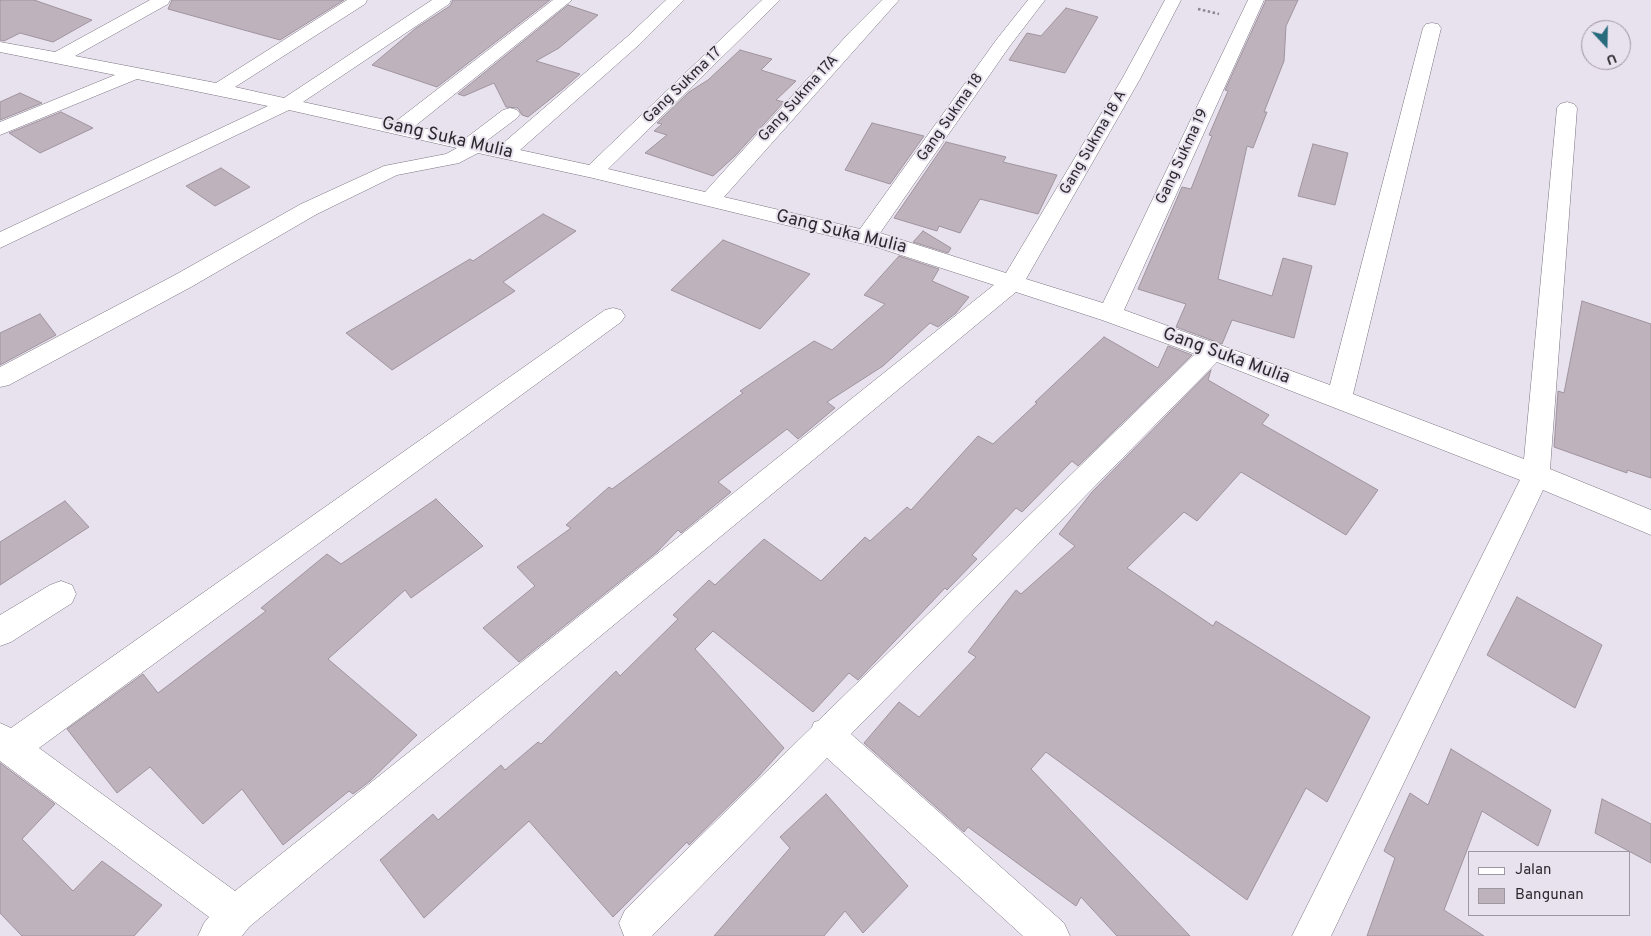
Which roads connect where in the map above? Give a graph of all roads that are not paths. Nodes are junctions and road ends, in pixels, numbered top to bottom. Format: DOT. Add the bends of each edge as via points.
graph roads {
  1 [pos="162,0"];
  2 [pos="359,0"];
  3 [pos="443,0"];
  4 [pos="564,0"];
  5 [pos="676,0"];
  6 [pos="772,0"];
  7 [pos="891,0"];
  8 [pos="1037,0"];
  9 [pos="1256,0"];
  10 [pos="1172,2"];
  11 [pos="1432,28"];
  12 [pos="0,47"];
  13 [pos="58,58"];
  14 [pos="135,73"];
  15 [pos="219,89"];
  16 [pos="287,104"];
  17 [pos="1567,108"];
  18 [pos="510,114"];
  19 [pos="399,128"];
  20 [pos="0,129"];
  21 [pos="473,145"];
  22 [pos="505,152"];
  23 [pos="593,172"];
  24 [pos="709,201"];
  25 [pos="866,237"];
  26 [pos="0,241"];
  27 [pos="1011,284"];
  28 [pos="1110,314"];
  29 [pos="613,316"];
  30 [pos="1213,351"];
  31 [pos="0,378"];
  32 [pos="1339,399"];
  33 [pos="1536,475"];
  34 [pos="1651,523"];
  35 [pos="61,594"];
  36 [pos="0,632"];
  37 [pos="826,734"];
  38 [pos="6,744"];
  39 [pos="638,923"];
  40 [pos="227,925"];
  41 [pos="1051,936"];
  42 [pos="1311,936"];
  1 -- 13 [label="street"];
  2 -- 15 [label="street"];
  3 -- 16 [label="street"];
  4 -- 19 [label="street"];
  5 -- 22 [label="street"];
  6 -- 23 [label="street, Gang Sukma 17"];
  7 -- 24 [label="street, Gang Sukma 17A"];
  8 -- 25 [label="street, Gang Sukma 18"];
  9 -- 28 [label="street, Gang Sukma 19"];
  10 -- 27 [label="street, Gang Sukma 18 A" via="1127,87"];
  11 -- 32 [label="street"];
  12 -- 13 [label="street, Gang Suka Mulia"];
  13 -- 14 [label="street, Gang Suka Mulia"];
  14 -- 15 [label="street, Gang Suka Mulia"];
  14 -- 20 [label="street"];
  15 -- 16 [label="street, Gang Suka Mulia"];
  16 -- 19 [label="street, Gang Suka Mulia"];
  16 -- 26 [label="street"];
  17 -- 33 [label="street"];
  18 -- 21 [label="street"];
  19 -- 21 [label="street, Gang Suka Mulia"];
  21 -- 22 [label="street, Gang Suka Mulia"];
  21 -- 31 [label="street" via="452,159 391,170 309,209"];
  22 -- 23 [label="street, Gang Suka Mulia"];
  23 -- 24 [label="street, Gang Suka Mulia"];
  24 -- 25 [label="street, Gang Suka Mulia"];
  25 -- 27 [label="street, Gang Suka Mulia"];
  27 -- 28 [label="street, Gang Suka Mulia"];
  27 -- 40 [label="street"];
  28 -- 30 [label="street, Gang Suka Mulia"];
  29 -- 38 [label="street"];
  30 -- 32 [label="street, Gang Suka Mulia"];
  30 -- 37 [label="street"];
  32 -- 33 [label="street, Gang Suka Mulia"];
  33 -- 34 [label="street, Gang Suka Mulia"];
  33 -- 42 [label="street"];
  35 -- 36 [label="street"];
  37 -- 39 [label="street"];
  37 -- 41 [label="street"];
  38 -- 40 [label="street"];
}
